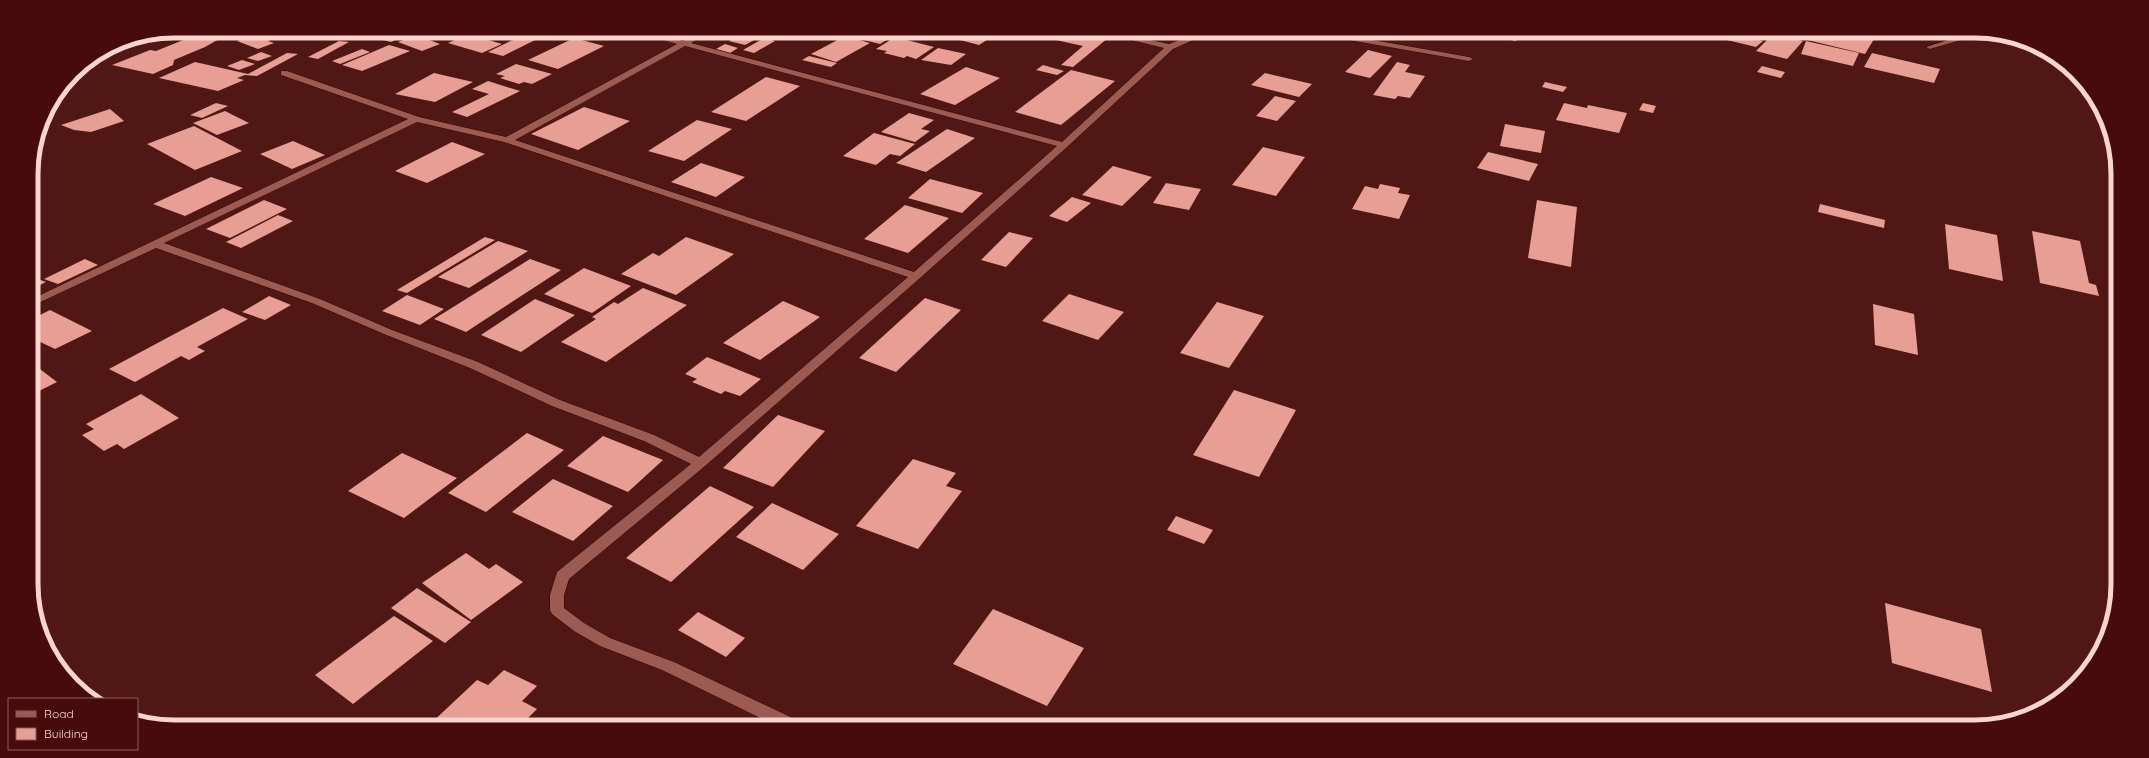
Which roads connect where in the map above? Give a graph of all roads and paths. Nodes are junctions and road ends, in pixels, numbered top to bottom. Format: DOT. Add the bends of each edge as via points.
graph roads {
  1 [pos="661,38"];
  2 [pos="693,38"];
  3 [pos="1130,38"];
  4 [pos="1192,38"];
  5 [pos="1349,38"];
  6 [pos="1961,38"];
  7 [pos="682,44"];
  8 [pos="1170,47"];
  9 [pos="1930,47"];
  10 [pos="1468,59"];
  11 [pos="284,73"];
  12 [pos="416,119"];
  13 [pos="507,140"];
  14 [pos="1064,145"];
  15 [pos="156,244"];
  16 [pos="916,276"];
  17 [pos="38,300"];
  18 [pos="700,463"];
  19 [pos="780,720"];
  1 -- 7 [label="street"];
  2 -- 7 [label="street"];
  3 -- 8 [label="street"];
  4 -- 8 [label="street"];
  5 -- 10 [label="street"];
  6 -- 9 [label="street"];
  7 -- 13 [label="street"];
  7 -- 14 [label="street"];
  8 -- 14 [label="street"];
  11 -- 12 [label="street"];
  12 -- 13 [label="street"];
  12 -- 15 [label="street"];
  13 -- 16 [label="street"];
  14 -- 16 [label="street"];
  15 -- 17 [label="street"];
  15 -- 18 [label="street" via="316,301 474,365 556,403 649,438"];
  16 -- 18 [label="street"];
  18 -- 19 [label="street" via="562,576 557,595 557,610 605,642 668,666"];
}
